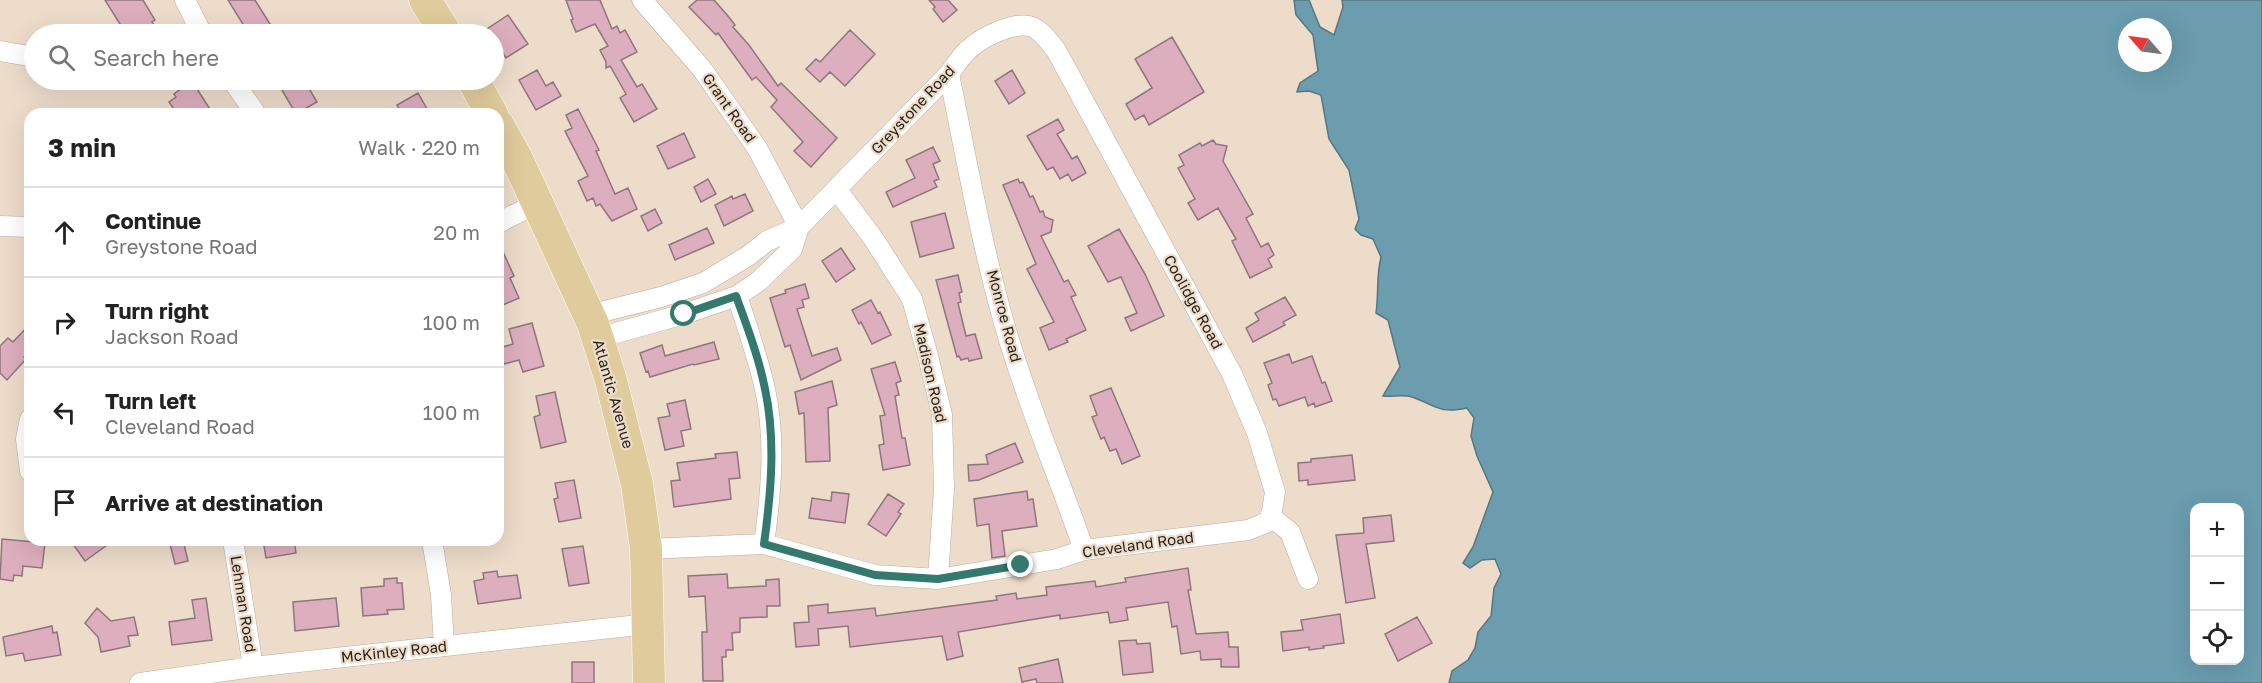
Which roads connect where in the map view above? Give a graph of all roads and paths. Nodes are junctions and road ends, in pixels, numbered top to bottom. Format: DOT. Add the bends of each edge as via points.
graph roads {
  1 [pos="184,0"];
  2 [pos="425,0"];
  3 [pos="642,0"];
  4 [pos="197,24"];
  5 [pos="440,24"];
  6 [pos="1042,33"];
  7 [pos="0,51"];
  8 [pos="24,55"];
  9 [pos="949,75"];
  10 [pos="239,90"];
  11 [pos="479,90"];
  12 [pos="252,108"];
  13 [pos="489,108"];
  14 [pos="504,137"];
  15 [pos="837,190"];
  16 [pos="537,203"];
  17 [pos="504,220"];
  18 [pos="0,226"];
  19 [pos="24,227"];
  20 [pos="799,227"];
  21 [pos="736,296"];
  22 [pos="593,327"];
  23 [pos="1270,516"];
  24 [pos="764,544"];
  25 [pos="234,546"];
  26 [pos="433,546"];
  27 [pos="646,549"];
  28 [pos="1084,550"];
  29 [pos="938,579"];
  30 [pos="1308,579"];
  31 [pos="648,624"];
  32 [pos="444,646"];
  33 [pos="253,667"];
  34 [pos="140,683"];
  35 [pos="649,683"];
  1 -- 4 [label="street"];
  2 -- 5 [label="main road"];
  3 -- 20 [label="street, Grant Road" via="702,69 746,132"];
  6 -- 9 [label="street, Greystone Road" via="1030,26 1012,27 988,37 969,48"];
  6 -- 23 [label="street, Coolidge Road" via="1056,50 1232,374 1257,433 1275,492"];
  7 -- 8 [label="street"];
  9 -- 15 [label="street, Greystone Road"];
  9 -- 28 [label="street, Monroe Road" via="1004,322"];
  10 -- 12 [label="street"];
  11 -- 13 [label="main road"];
  14 -- 16 [label="main road, Atlantic Avenue"];
  15 -- 20 [label="street, Greystone Road"];
  15 -- 29 [label="street, Madison Road" via="912,299 928,356 942,415 944,488"];
  16 -- 17 [label="street"];
  16 -- 22 [label="main road, Atlantic Avenue"];
  18 -- 19 [label="street"];
  20 -- 21 [label="street, Greystone Road" via="792,249 759,281"];
  20 -- 22 [label="street, Greystone Road" via="767,241 703,283"];
  21 -- 22 [label="street, Greystone Road" via="684,314"];
  21 -- 24 [label="street" via="765,389 770,423 770,500"];
  22 -- 27 [label="main road, Atlantic Avenue" via="637,484"];
  23 -- 28 [label="street, Cleveland Road" via="1268,522 1248,530"];
  23 -- 30 [label="street" via="1290,531"];
  24 -- 27 [label="street, Cleveland Road"];
  24 -- 29 [label="street, Cleveland Road" via="875,575"];
  25 -- 33 [label="street, Lehman Road"];
  26 -- 32 [label="street"];
  27 -- 31 [label="main road, Atlantic Avenue"];
  28 -- 29 [label="street, Cleveland Road" via="1057,559"];
  31 -- 32 [label="street, McKinley Road"];
  31 -- 35 [label="main road, Atlantic Avenue"];
  32 -- 33 [label="street, McKinley Road"];
  33 -- 34 [label="street, McKinley Road"];
}
